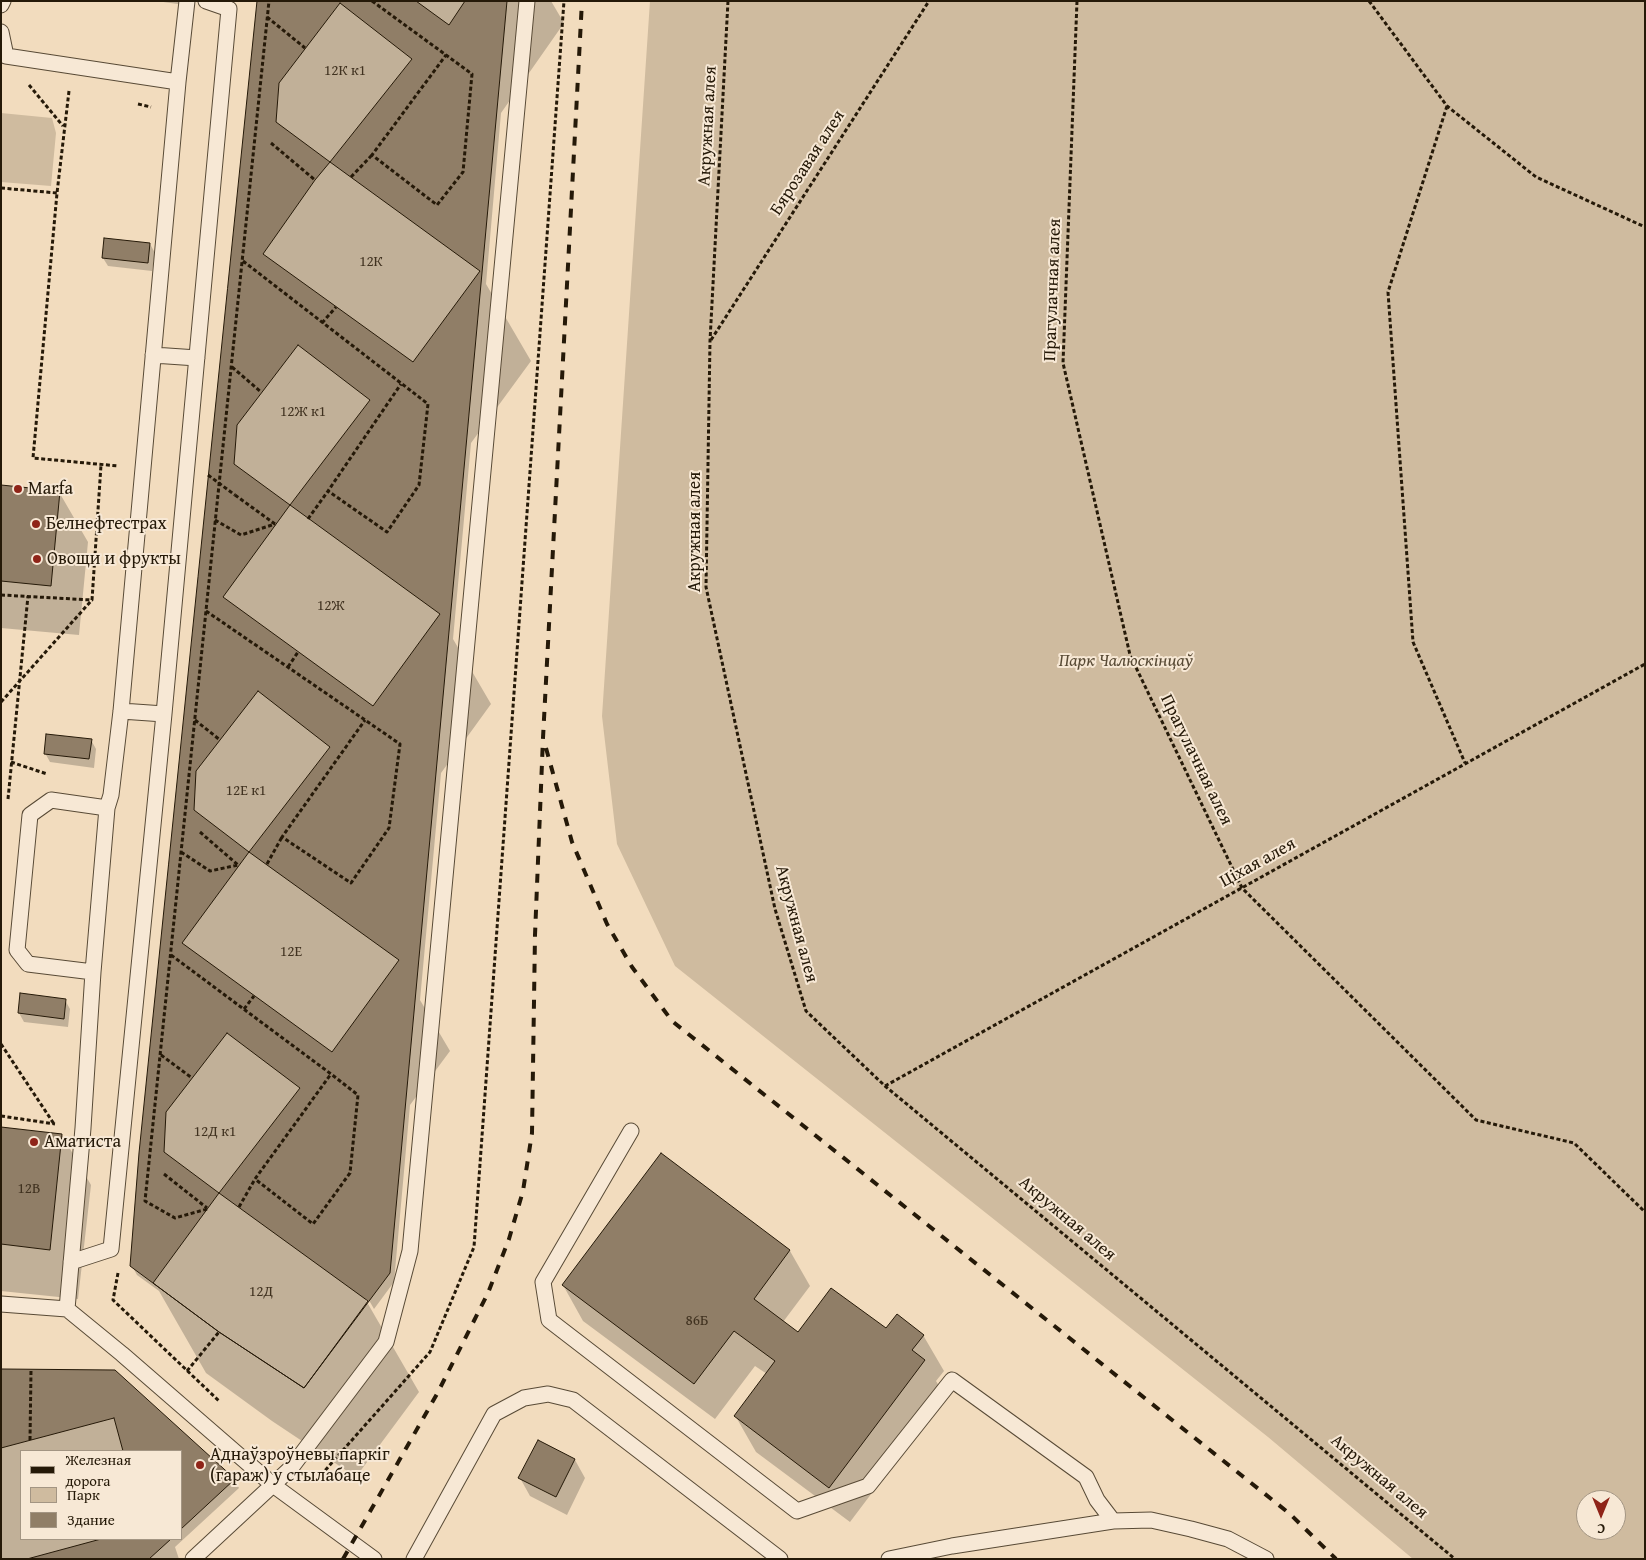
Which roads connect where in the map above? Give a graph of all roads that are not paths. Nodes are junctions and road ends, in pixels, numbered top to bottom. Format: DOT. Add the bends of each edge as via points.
graph roads {
  1 [pos="3,1"];
  2 [pos="186,1"];
  3 [pos="206,1"];
  4 [pos="527,1"];
  5 [pos="1,5"];
  6 [pos="1,32"];
  7 [pos="178,82"];
  8 [pos="153,356"];
  9 [pos="197,358"];
  10 [pos="121,711"];
  11 [pos="164,714"];
  12 [pos="107,808"];
  13 [pos="92,972"];
  14 [pos="631,1131"];
  15 [pos="71,1262"];
  16 [pos="1,1304"];
  17 [pos="67,1309"];
  18 [pos="273,1485"];
  19 [pos="1113,1521"];
  20 [pos="193,1559"];
  21 [pos="374,1559"];
  22 [pos="414,1559"];
  23 [pos="780,1559"];
  24 [pos="889,1559"];
  25 [pos="1266,1559"];
  1 -- 5 [label="lane"];
  2 -- 7 [label="lane"];
  3 -- 9 [label="lane" via="229,9"];
  4 -- 18 [label="lane" via="410,1252 386,1342 291,1468"];
  6 -- 7 [label="lane" via="6,56"];
  7 -- 8 [label="lane"];
  8 -- 9 [label="lane"];
  8 -- 10 [label="lane"];
  9 -- 11 [label="lane"];
  10 -- 11 [label="lane"];
  10 -- 12 [label="lane"];
  11 -- 15 [label="lane" via="111,1249"];
  12 -- 13 [label="lane"];
  12 -- 13 [label="lane" via="51,800 30,815 17,950 28,964"];
  13 -- 15 [label="lane"];
  14 -- 19 [label="lane" via="543,1282 549,1320 797,1511 868,1486 952,1380 1086,1477 1096,1500"];
  15 -- 17 [label="lane"];
  16 -- 17 [label="lane"];
  17 -- 18 [label="lane"];
  18 -- 20 [label="lane"];
  18 -- 21 [label="lane"];
  19 -- 24 [label="lane"];
  19 -- 25 [label="lane" via="1151,1520 1191,1529 1228,1539"];
  22 -- 23 [label="lane" via="494,1414 524,1398 548,1394 573,1400"];
}
